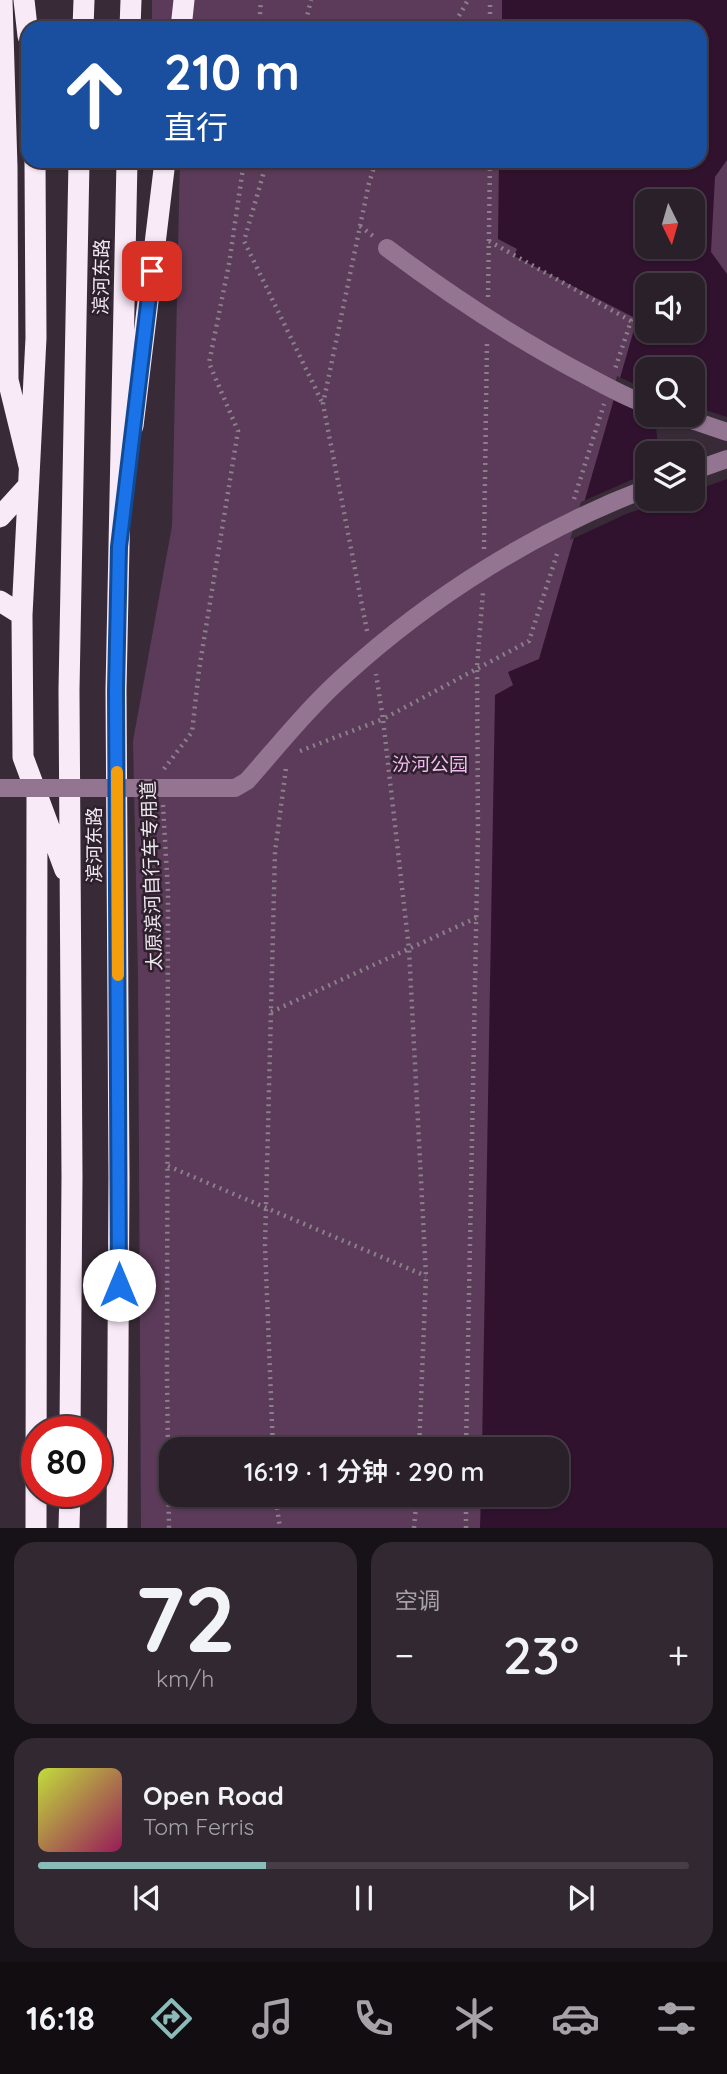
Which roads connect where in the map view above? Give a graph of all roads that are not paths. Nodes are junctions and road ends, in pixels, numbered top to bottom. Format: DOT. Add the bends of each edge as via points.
graph roads {
  1 [pos="2,0"];
  2 [pos="24,0"];
  3 [pos="84,0"];
  4 [pos="131,0"];
  5 [pos="184,0"];
  6 [pos="26,21"];
  7 [pos="83,21"];
  8 [pos="130,21"];
  9 [pos="182,21"];
  10 [pos="3,167"];
  11 [pos="36,168"];
  12 [pos="79,168"];
  13 [pos="127,168"];
  14 [pos="164,168"];
  15 [pos="387,248"];
  16 [pos="635,399"];
  17 [pos="705,425"];
  18 [pos="727,432"];
  19 [pos="727,459"];
  20 [pos="705,467"];
  21 [pos="29,476"];
  22 [pos="635,493"];
  23 [pos="0,517"];
  24 [pos="119,547"];
  25 [pos="0,601"];
  26 [pos="22,615"];
  27 [pos="0,788"];
  28 [pos="37,795"];
  29 [pos="70,884"];
  30 [pos="70,1416"];
  31 [pos="69,1507"];
  32 [pos="36,1528"];
  33 [pos="69,1528"];
  34 [pos="117,1528"];
  1 -- 10 [label="highway"];
  2 -- 6 [label="highway"];
  3 -- 7 [label="highway"];
  4 -- 8 [label="highway"];
  5 -- 9 [label="highway"];
  10 -- 21 [label="highway" via="8,380"];
  11 -- 21 [label="highway" via="36,338"];
  12 -- 29 [label="highway, 滨河东路"];
  13 -- 24 [label="highway, 滨河东路"];
  14 -- 24 [label="highway"];
  15 -- 16 [label="street, bridge" via="517,337"];
  17 -- 18 [label="street"];
  19 -- 20 [label="street"];
  21 -- 23 [label="highway"];
  21 -- 26 [label="highway"];
  22 -- 27 [label="street, bridge" via="515,552 429,607 344,676 235,789"];
  24 -- 34 [label="highway, 滨河东路"];
  25 -- 26 [label="highway"];
  26 -- 28 [label="highway" via="23,757"];
  28 -- 29 [label="highway"];
  28 -- 32 [label="highway"];
  29 -- 30 [label="highway, 滨河东路"];
  31 -- 33 [label="highway"];
}
